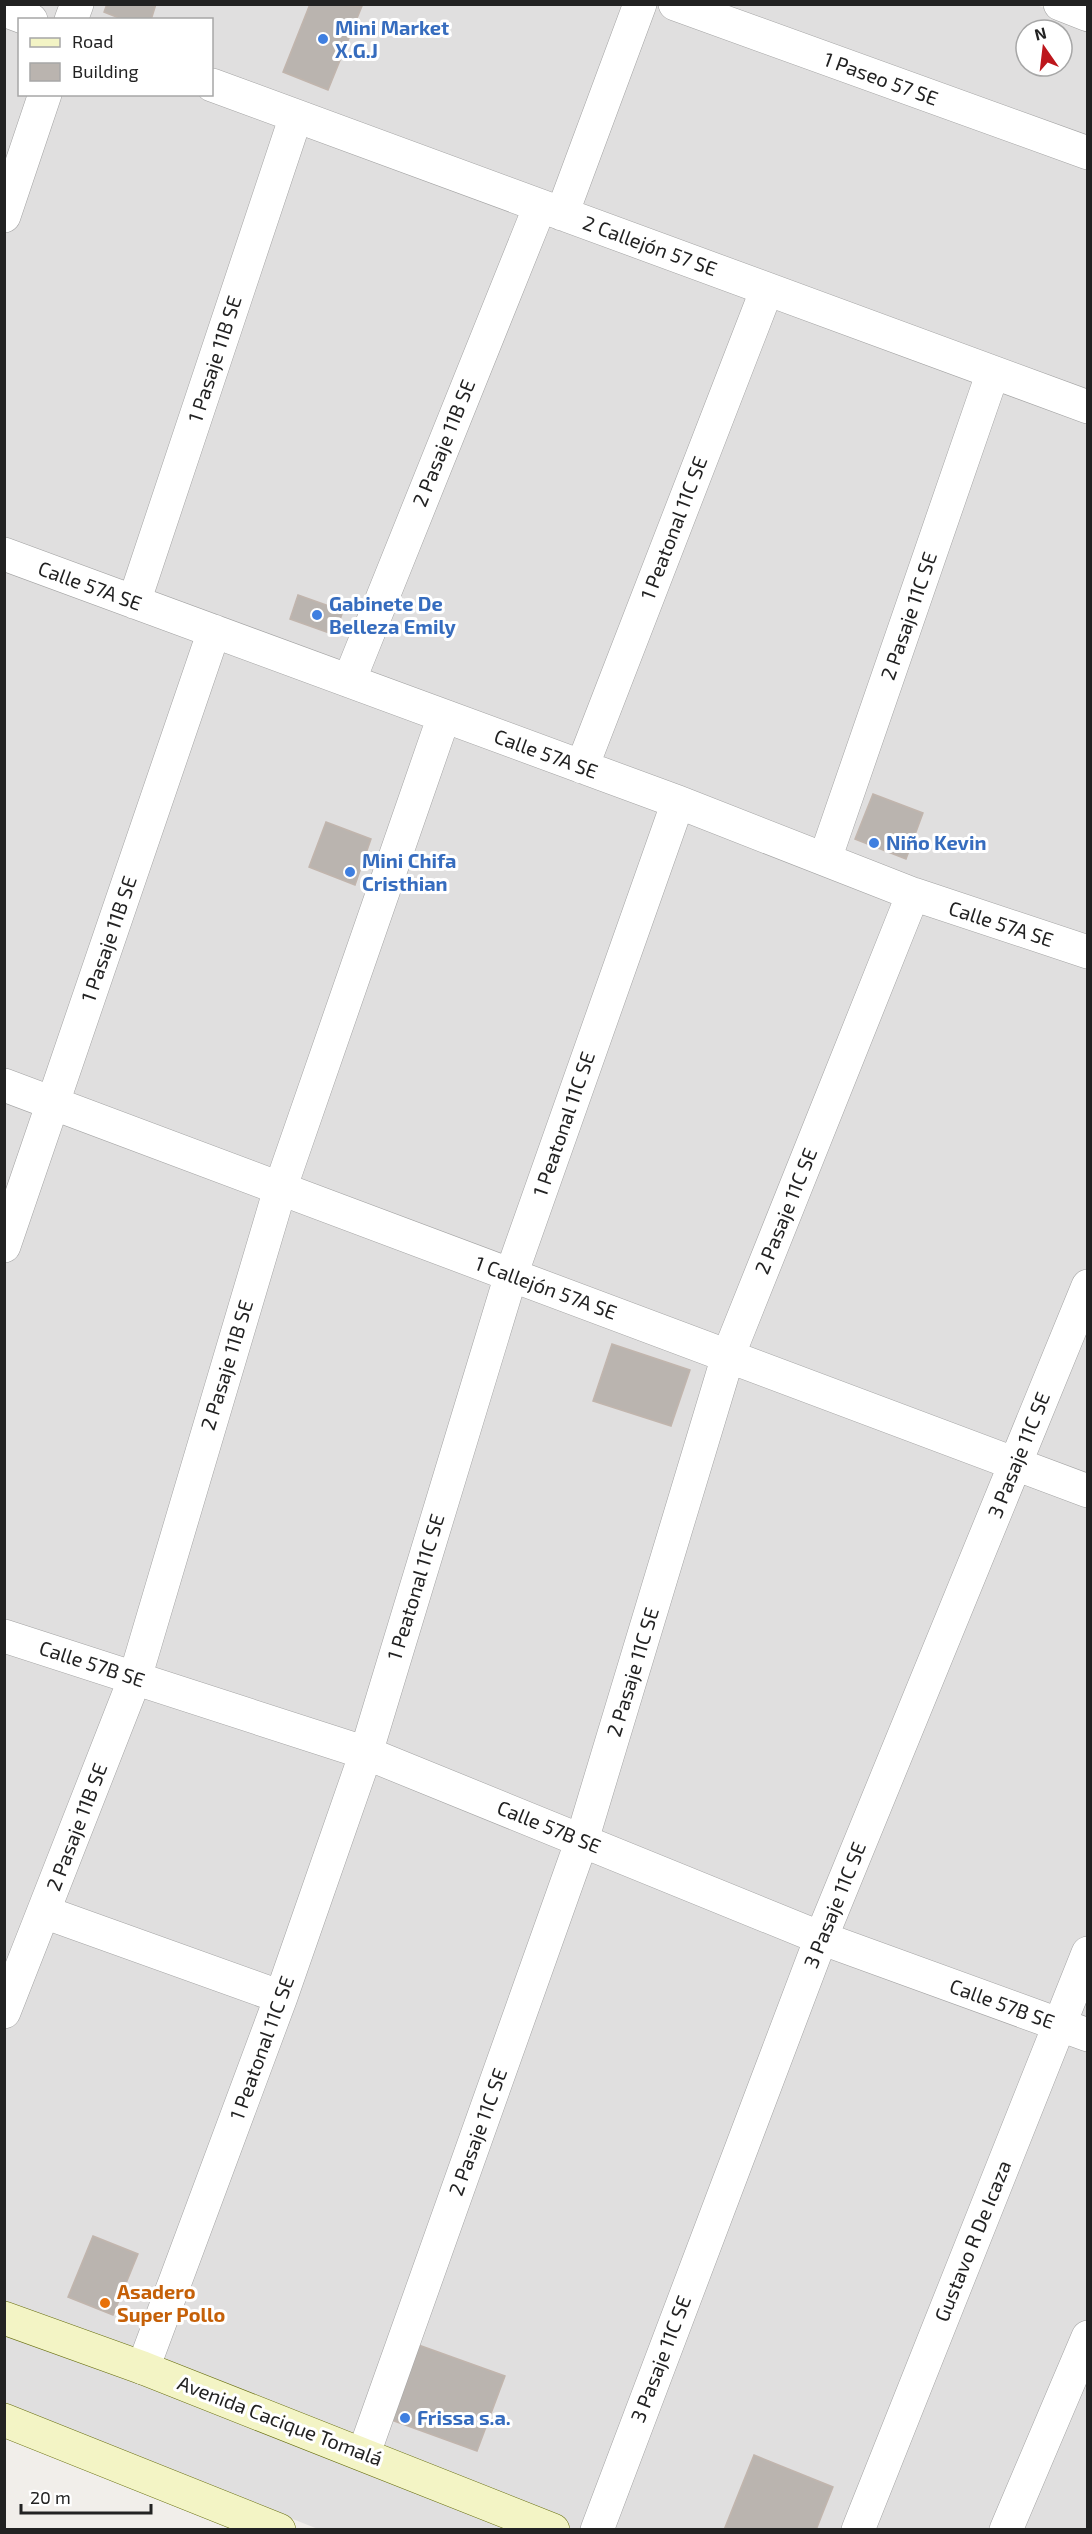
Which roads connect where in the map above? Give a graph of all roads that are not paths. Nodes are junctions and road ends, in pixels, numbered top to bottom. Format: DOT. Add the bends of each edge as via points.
graph roads {
  1 [pos="640,4"];
  2 [pos="675,4"];
  3 [pos="4,10"];
  4 [pos="26,18"];
  5 [pos="213,85"];
  6 [pos="44,96"];
  7 [pos="296,116"];
  8 [pos="1088,153"];
  9 [pos="551,210"];
  10 [pos="4,216"];
  11 [pos="767,289"];
  12 [pos="993,372"];
  13 [pos="1088,407"];
  14 [pos="4,554"];
  15 [pos="134,602"];
  16 [pos="214,632"];
  17 [pos="349,681"];
  18 [pos="444,716"];
  19 [pos="582,767"];
  20 [pos="678,802"];
  21 [pos="825,860"];
  22 [pos="913,894"];
  23 [pos="1086,948"];
  24 [pos="4,1085"];
  25 [pos="53,1103"];
  26 [pos="280,1189"];
  27 [pos="4,1246"];
  28 [pos="511,1275"];
  29 [pos="1088,1286"];
  30 [pos="728,1356"];
  31 [pos="1015,1464"];
  32 [pos="1088,1491"];
  33 [pos="4,1636"];
  34 [pos="135,1678"];
  35 [pos="366,1753"];
  36 [pos="582,1840"];
  37 [pos="44,1912"];
  38 [pos="821,1938"];
  39 [pos="1088,1953"];
  40 [pos="281,1997"];
  41 [pos="4,2012"];
  42 [pos="1073,2030"];
  43 [pos="4,2318"];
  44 [pos="1088,2337"];
  45 [pos="142,2368"];
  46 [pos="4,2420"];
  47 [pos="364,2453"];
  48 [pos="279,2529"];
  49 [pos="553,2529"];
  50 [pos="597,2529"];
  51 [pos="858,2529"];
  52 [pos="1006,2529"];
  1 -- 9 [label="street, 2 Pasaje 11B SE"];
  2 -- 8 [label="street, 1 Paseo 57 SE"];
  3 -- 4 [label="street"];
  5 -- 7 [label="street, 2 Callejón 57 SE"];
  6 -- 10 [label="street"];
  7 -- 9 [label="street, 2 Callejón 57 SE"];
  7 -- 15 [label="street, 1 Pasaje 11B SE"];
  9 -- 11 [label="street, 2 Callejón 57 SE"];
  9 -- 17 [label="street, 2 Pasaje 11B SE"];
  11 -- 12 [label="street, 2 Callejón 57 SE"];
  11 -- 19 [label="street, 1 Peatonal 11C SE"];
  12 -- 13 [label="street, 2 Callejón 57 SE"];
  12 -- 21 [label="street, 2 Pasaje 11C SE"];
  14 -- 15 [label="street, Calle 57A SE"];
  15 -- 16 [label="street, Calle 57A SE"];
  16 -- 17 [label="street, Calle 57A SE"];
  16 -- 25 [label="street, 1 Pasaje 11B SE"];
  17 -- 18 [label="street, Calle 57A SE"];
  18 -- 19 [label="street, Calle 57A SE"];
  18 -- 26 [label="street, 2 Pasaje 11B SE"];
  19 -- 20 [label="street, Calle 57A SE"];
  20 -- 21 [label="street, Calle 57A SE"];
  20 -- 28 [label="street, 1 Peatonal 11C SE"];
  21 -- 22 [label="street, Calle 57A SE"];
  22 -- 23 [label="street, Calle 57A SE"];
  22 -- 30 [label="street, 2 Pasaje 11C SE"];
  24 -- 25 [label="street, 1 Callejón 57A SE"];
  25 -- 26 [label="street, 1 Callejón 57A SE"];
  25 -- 27 [label="street, 1 Pasaje 11B SE"];
  26 -- 28 [label="street, 1 Callejón 57A SE"];
  26 -- 34 [label="street, 2 Pasaje 11B SE"];
  28 -- 30 [label="street, 1 Callejón 57A SE"];
  28 -- 35 [label="street, 1 Peatonal 11C SE"];
  29 -- 31 [label="street, 3 Pasaje 11C SE"];
  30 -- 31 [label="street, 1 Callejón 57A SE"];
  30 -- 36 [label="street, 2 Pasaje 11C SE"];
  31 -- 32 [label="street, 1 Callejón 57A SE"];
  31 -- 38 [label="street, 3 Pasaje 11C SE"];
  33 -- 34 [label="street, Calle 57B SE"];
  34 -- 35 [label="street, Calle 57B SE"];
  34 -- 37 [label="street, 2 Pasaje 11B SE"];
  35 -- 36 [label="street, Calle 57B SE"];
  35 -- 40 [label="street, 1 Peatonal 11C SE"];
  36 -- 38 [label="street, Calle 57B SE"];
  36 -- 47 [label="street, 2 Pasaje 11C SE"];
  37 -- 40 [label="street"];
  37 -- 41 [label="street, 2 Pasaje 11B SE"];
  38 -- 42 [label="street, Calle 57B SE"];
  38 -- 50 [label="street, 3 Pasaje 11C SE"];
  39 -- 42 [label="street, Gustavo R De Icaza"];
  40 -- 45 [label="street, 1 Peatonal 11C SE"];
  42 -- 51 [label="street, Gustavo R De Icaza"];
  43 -- 45 [label="main road, Avenida Cacique Tomalá"];
  44 -- 52 [label="street"];
  45 -- 47 [label="main road, Avenida Cacique Tomalá"];
  46 -- 48 [label="main road"];
  47 -- 49 [label="main road, Avenida Cacique Tomalá"];
}
